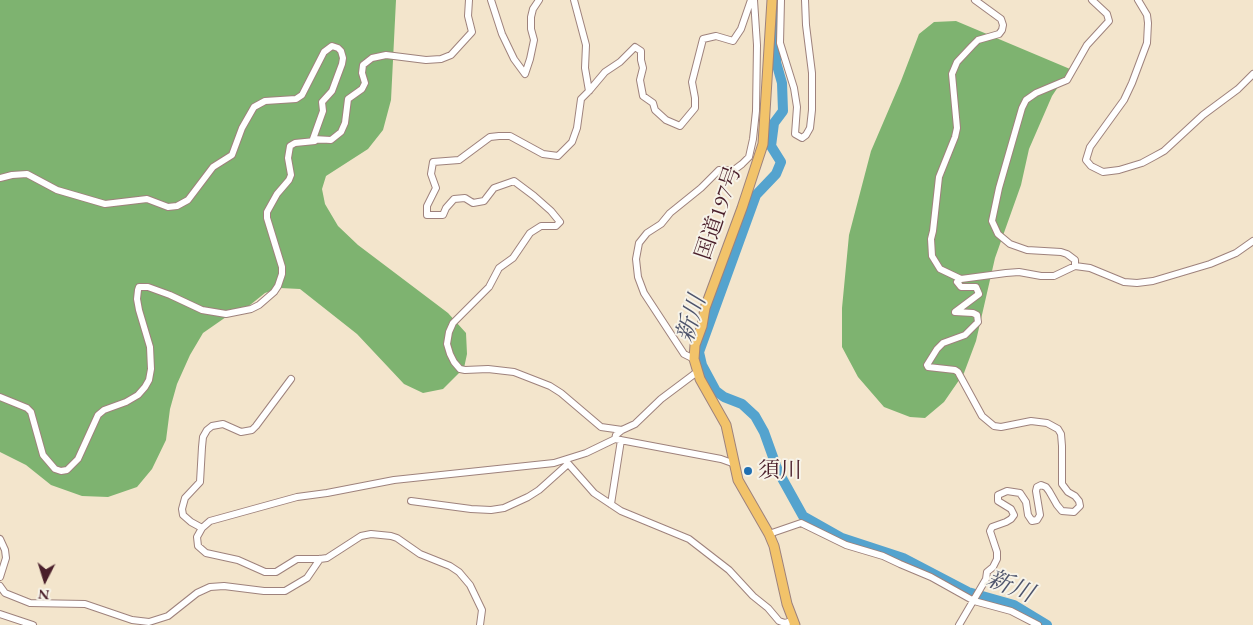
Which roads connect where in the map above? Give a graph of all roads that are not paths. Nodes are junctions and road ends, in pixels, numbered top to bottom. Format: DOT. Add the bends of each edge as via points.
graph roads {
  1 [pos="469,0"];
  2 [pos="491,0"];
  3 [pos="540,0"];
  4 [pos="574,0"];
  5 [pos="753,0"];
  6 [pos="772,0"];
  7 [pos="781,0"];
  8 [pos="805,0"];
  9 [pos="975,0"];
  10 [pos="1092,0"];
  11 [pos="1138,0"];
  12 [pos="775,43"];
  13 [pos="1253,74"];
  14 [pos="589,91"];
  15 [pos="313,139"];
  16 [pos="0,178"];
  17 [pos="1253,242"];
  18 [pos="1075,266"];
  19 [pos="961,279"];
  20 [pos="694,359"];
  21 [pos="697,372"];
  22 [pos="291,379"];
  23 [pos="0,398"];
  24 [pos="622,430"];
  25 [pos="618,439"];
  26 [pos="566,462"];
  27 [pos="735,464"];
  28 [pos="411,501"];
  29 [pos="611,504"];
  30 [pos="202,528"];
  31 [pos="769,534"];
  32 [pos="0,540"];
  33 [pos="320,560"];
  34 [pos="0,577"];
  35 [pos="0,586"];
  36 [pos="974,601"];
  37 [pos="0,614"];
  38 [pos="794,623"];
  39 [pos="33,625"];
  40 [pos="480,625"];
  41 [pos="959,625"];
  42 [pos="1038,625"];
  1 -- 15 [label="street" via="472,32 451,55 441,60 386,55 372,58 362,65 365,83 348,99 341,132 331,140"];
  2 -- 3 [label="street" via="502,34 514,60 525,74 534,40 531,17"];
  4 -- 14 [label="street" via="586,45"];
  5 -- 14 [label="street" via="733,40 716,36 703,39 692,82 695,108 680,126 666,120 643,96 641,51 635,47 605,72"];
  5 -- 20 [label="street" via="757,45 756,111 748,156 734,170 719,170 647,233 639,243 636,259 644,293 684,354"];
  6 -- 12 [label="highway, 国道197号"];
  7 -- 12 [label="street"];
  8 -- 12 [label="street" via="812,110 810,128 802,138 795,134 797,107 794,88"];
  9 -- 19 [label="street" via="1001,19 1003,25 999,34 978,40 957,62 952,74 957,128 939,177 931,239 935,264"];
  10 -- 18 [label="street" via="1107,14 1109,21 1087,44 1067,80 1026,100 992,213 993,226 1010,244 1027,250 1062,252 1075,260"];
  11 -- 13 [label="street" via="1147,15 1147,43 1124,100 1086,155 1091,166 1103,172 1113,171 1142,163 1164,151"];
  12 -- 20 [label="highway, 国道197号" via="763,144 705,308"];
  14 -- 24 [label="street" via="581,99 572,142 558,156 543,154 510,136 499,136 490,137 459,160 432,162 431,174 436,188 427,206 427,215 443,215 454,199 484,201 494,188 514,181 555,216 560,222 556,226 541,226 530,233 513,258 499,268 489,287 453,323 447,344 450,354 465,370 488,368 514,372 550,386 601,427"];
  15 -- 16 [label="street" via="323,111 322,102 332,91 342,64 341,51 335,46 324,52 302,95 296,99 265,101 254,108 232,154 213,167 182,204 168,207 147,199 105,204 57,190 27,174"];
  15 -- 23 [label="street" via="315,141 290,146 291,175 267,212 282,267 274,292 251,309 226,314 202,310 170,295 140,287 138,304 150,348 149,380 138,395 98,414 78,459 70,468 61,471 51,466 41,450 31,412 27,408"];
  17 -- 18 [label="street" via="1210,264 1153,281 1124,282 1090,268"];
  18 -- 19 [label="street" via="1054,276 1020,272"];
  19 -- 36 [label="street" via="957,282 961,287 976,288 979,294 955,312 977,314 978,322 965,335 937,349 928,368 958,372 982,416 994,426 1032,420 1058,429 1062,446 1062,484 1076,496 1080,506 1074,512 1062,511 1046,487 1041,485 1036,492 1040,515 1032,521 1020,493 1001,492 998,501 1014,514 990,531 998,552 997,559 987,572"];
  20 -- 21 [label="highway, 国道197号"];
  21 -- 24 [label="street" via="634,424"];
  21 -- 27 [label="highway, 国道197号" via="726,425"];
  22 -- 30 [label="street" via="252,430 241,432 223,424 207,430 203,437 200,482 185,498 182,510 183,515"];
  24 -- 25 [label="street" via="616,435"];
  25 -- 26 [label="street"];
  25 -- 27 [label="street"];
  25 -- 29 [label="street"];
  26 -- 28 [label="street" via="539,490 504,508 471,509"];
  26 -- 29 [label="street" via="594,493"];
  26 -- 30 [label="street" via="394,480 297,497 218,518"];
  27 -- 31 [label="highway, 国道197号" via="738,480"];
  29 -- 38 [label="street" via="689,540 729,570 779,621"];
  30 -- 33 [label="street" via="197,542 201,550 238,560 265,572 276,572 297,560"];
  31 -- 36 [label="street" via="801,523 846,545 883,556"];
  31 -- 38 [label="highway, 国道197号"];
  32 -- 34 [label="street" via="6,558"];
  33 -- 35 [label="street" via="308,578 284,591 210,587 168,616 149,622 132,620 91,606 30,602 5,593"];
  33 -- 40 [label="street" via="366,534 397,538 420,554 459,572 470,585 482,610"];
  36 -- 41 [label="street"];
  36 -- 42 [label="street" via="1011,611"];
  37 -- 39 [label="street"];
}
